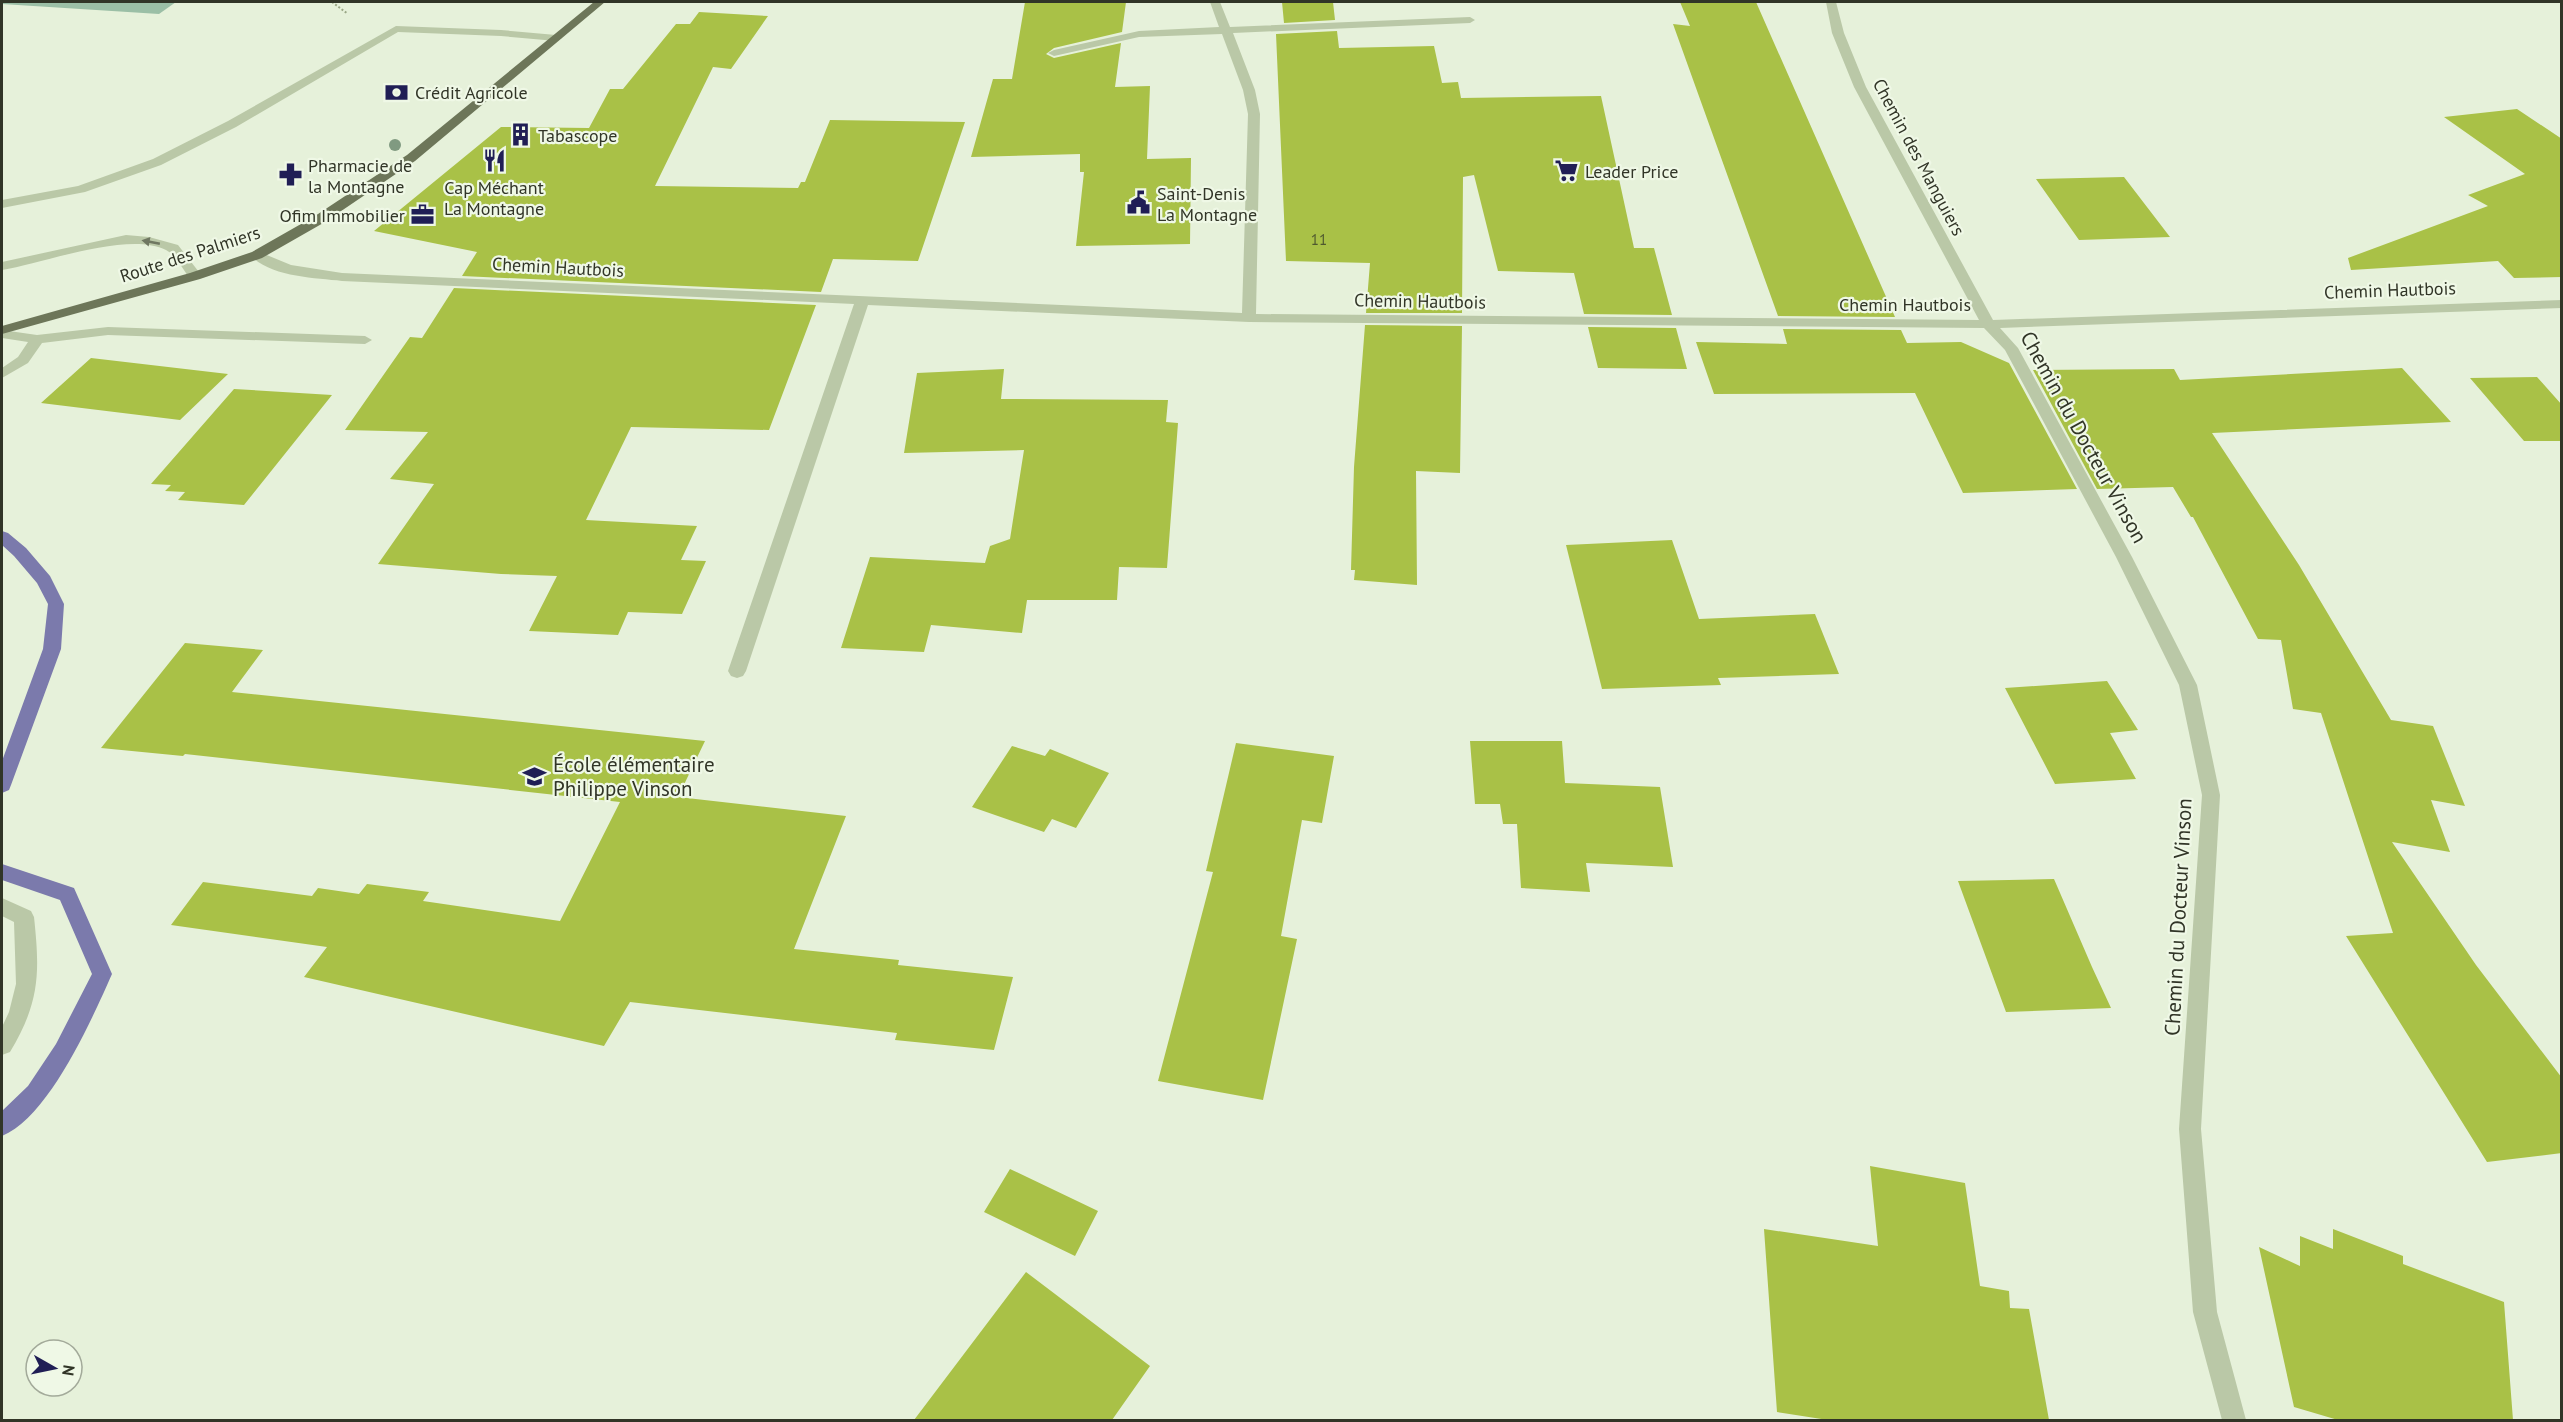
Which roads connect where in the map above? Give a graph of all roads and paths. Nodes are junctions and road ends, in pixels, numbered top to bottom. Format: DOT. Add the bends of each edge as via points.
graph roads {
  1 [pos="600,2"];
  2 [pos="1215,2"];
  3 [pos="1831,2"];
  4 [pos="1470,20"];
  5 [pos="1226,29"];
  6 [pos="556,38"];
  7 [pos="1054,53"];
  8 [pos="2,204"];
  9 [pos="257,255"];
  10 [pos="2,266"];
  11 [pos="195,276"];
  12 [pos="862,301"];
  13 [pos="2562,304"];
  14 [pos="1249,318"];
  15 [pos="1988,324"];
  16 [pos="2,332"];
  17 [pos="37,339"];
  18 [pos="365,340"];
  19 [pos="2,374"];
  20 [pos="737,671"];
  21 [pos="2,907"];
  22 [pos="2,1045"];
  23 [pos="2234,1420"];
  1 -- 6 [label="main road, Route des Palmiers"];
  2 -- 5 [label="street"];
  3 -- 15 [label="street, Chemin des Manguiers" via="1838,33 1860,87"];
  4 -- 5 [label="street"];
  5 -- 7 [label="street" via="1139,34"];
  5 -- 14 [label="street" via="1254,114"];
  6 -- 8 [label="street" via="396,29 232,124 157,162 81,189"];
  6 -- 9 [label="main road, Route des Palmiers" via="391,173"];
  9 -- 11 [label="main road, Route des Palmiers"];
  9 -- 12 [label="street, Chemin Hautbois" via="299,272 342,277"];
  11 -- 10 [label="street, one-way" via="173,248 126,239"];
  11 -- 16 [label="main road, Route des Palmiers"];
  12 -- 14 [label="street, Chemin Hautbois"];
  12 -- 20 [label="street"];
  13 -- 15 [label="street, Chemin Hautbois"];
  14 -- 15 [label="street, Chemin Hautbois"];
  15 -- 23 [label="street, Chemin du Docteur Vinson" via="2011,348 2124,556 2188,685 2211,795 2190,1129 2205,1312"];
  16 -- 17 [label="street"];
  17 -- 18 [label="street" via="108,331"];
  17 -- 19 [label="street" via="23,360"];
  21 -- 22 [label="street" via="24,917 28,961 21,1012"];
}
